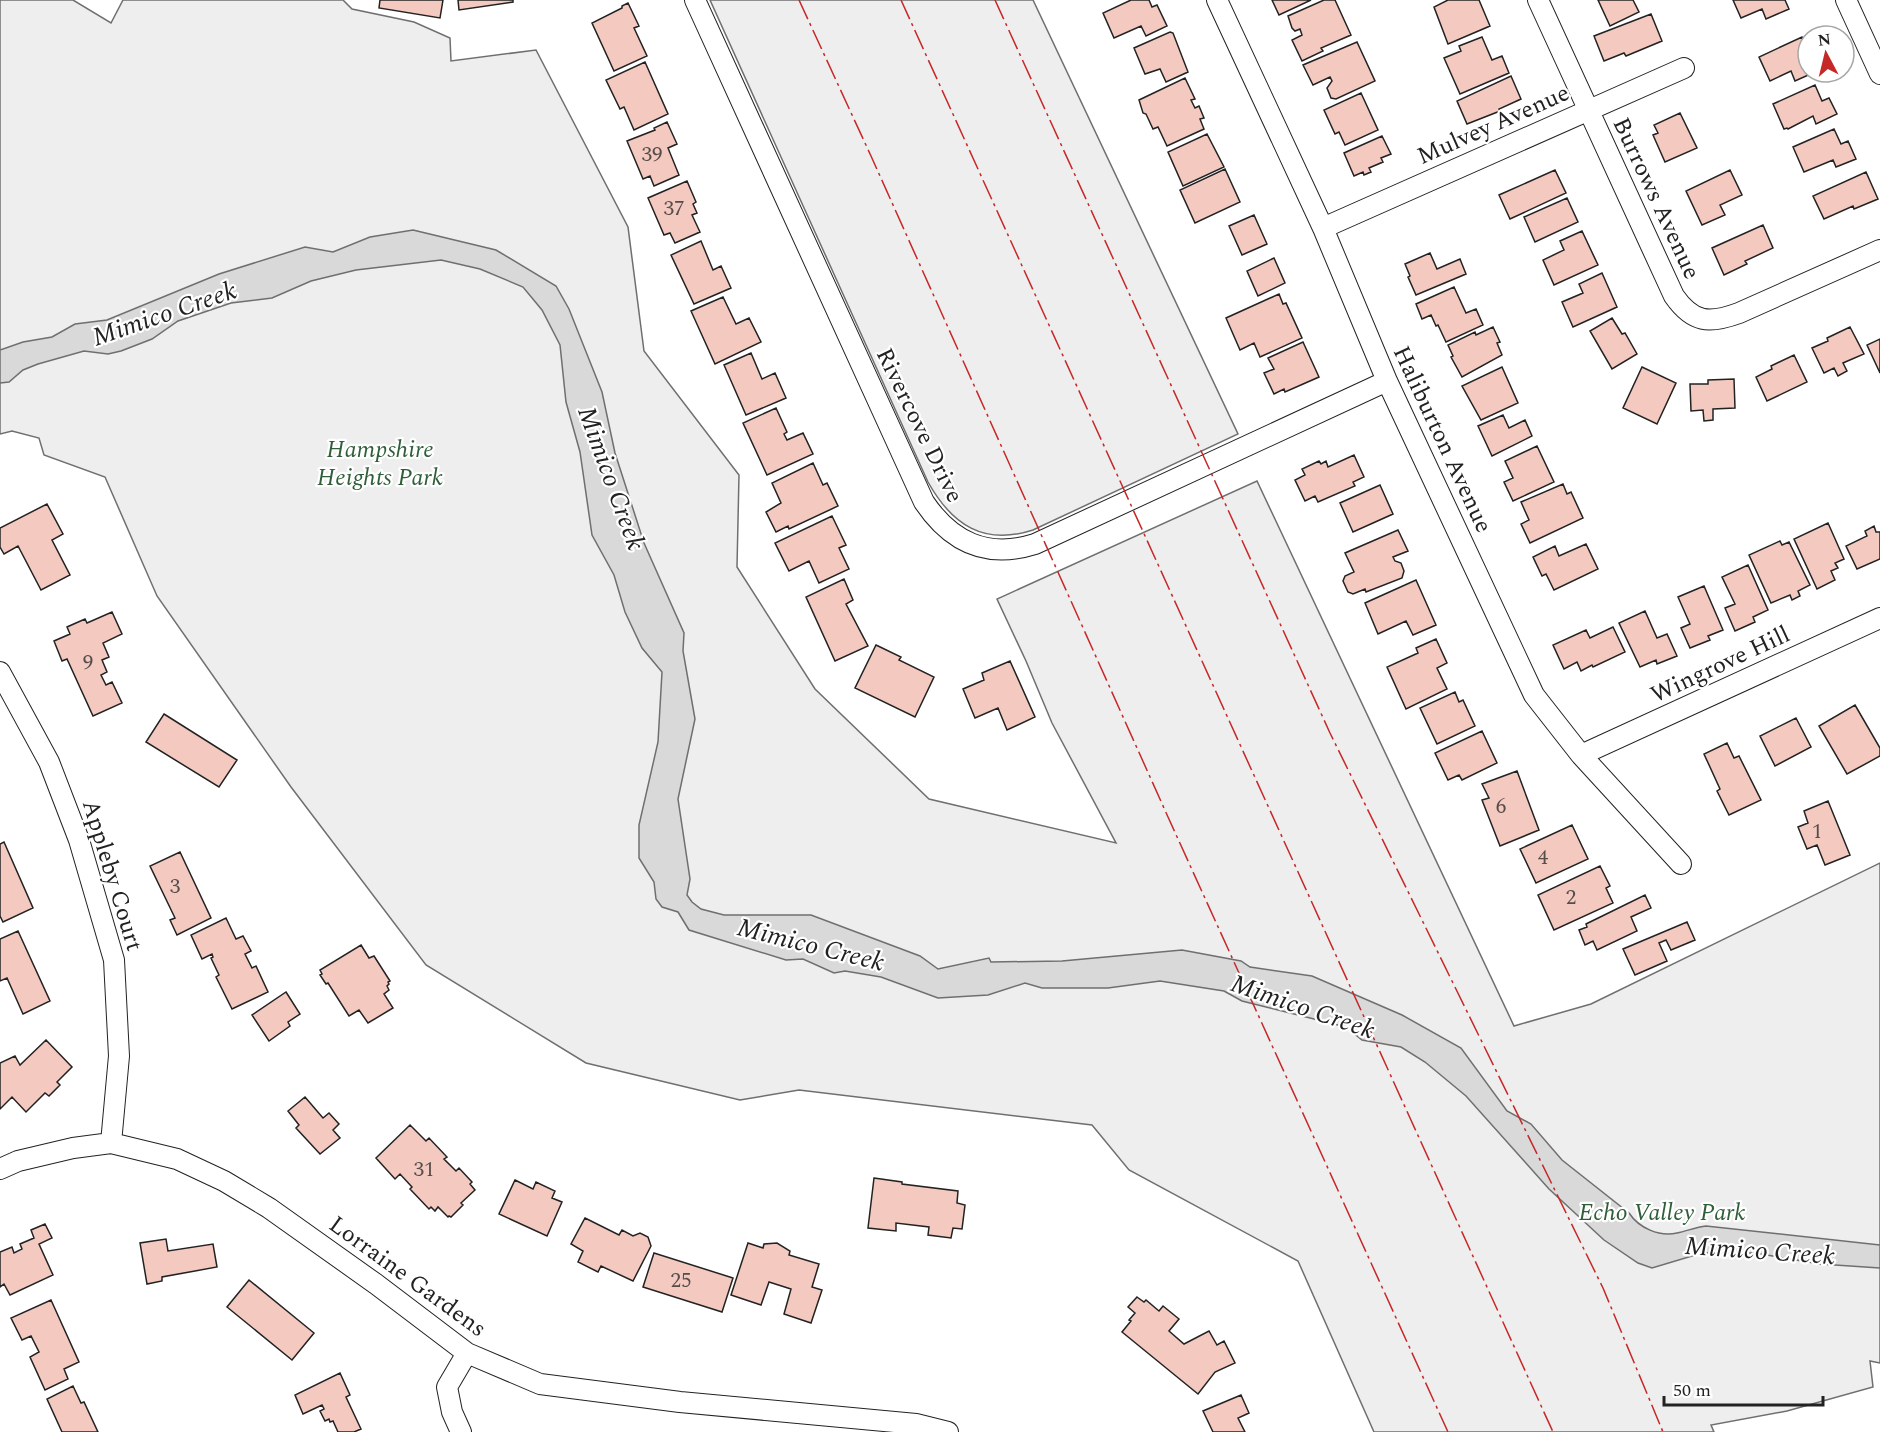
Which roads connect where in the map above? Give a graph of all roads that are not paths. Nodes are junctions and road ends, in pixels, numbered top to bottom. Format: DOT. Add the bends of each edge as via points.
graph roads {
  1 [pos="695,0"];
  2 [pos="1217,0"];
  3 [pos="1538,0"];
  4 [pos="1846,0"];
  5 [pos="1684,68"];
  6 [pos="1880,74"];
  7 [pos="1588,109"];
  8 [pos="1323,228"];
  9 [pos="1880,250"];
  10 [pos="1387,381"];
  11 [pos="1880,618"];
  12 [pos="0,672"];
  13 [pos="1581,755"];
  14 [pos="1681,864"];
  15 [pos="111,1143"];
  16 [pos="0,1169"];
  17 [pos="467,1353"];
  18 [pos="461,1432"];
  19 [pos="948,1432"];
  1 -- 10 [label="street, Rivercove Drive" via="924,502 939,522 966,542 999,550 1035,544"];
  2 -- 8 [label="street, Haliburton Avenue"];
  3 -- 7 [label="street, Burrows Avenue"];
  4 -- 6 [label="street"];
  5 -- 7 [label="street, Mulvey Avenue"];
  7 -- 8 [label="street, Mulvey Avenue"];
  7 -- 9 [label="street, Burrows Avenue" via="1674,296 1684,310 1700,319 1719,320 1739,314"];
  8 -- 10 [label="street, Haliburton Avenue"];
  10 -- 13 [label="street, Haliburton Avenue" via="1534,695"];
  11 -- 13 [label="street, Wingrove Hill"];
  12 -- 15 [label="street, Appleby Court" via="49,762 79,840 114,960 118,1056"];
  13 -- 14 [label="street, Haliburton Avenue"];
  15 -- 16 [label="street, Lorraine Gardens" via="73,1148"];
  15 -- 17 [label="street, Lorraine Gardens" via="177,1159 224,1181 376,1284"];
  17 -- 18 [label="street" via="447,1387"];
  17 -- 19 [label="street, Lorraine Gardens" via="540,1384 680,1402 916,1424"];
}
